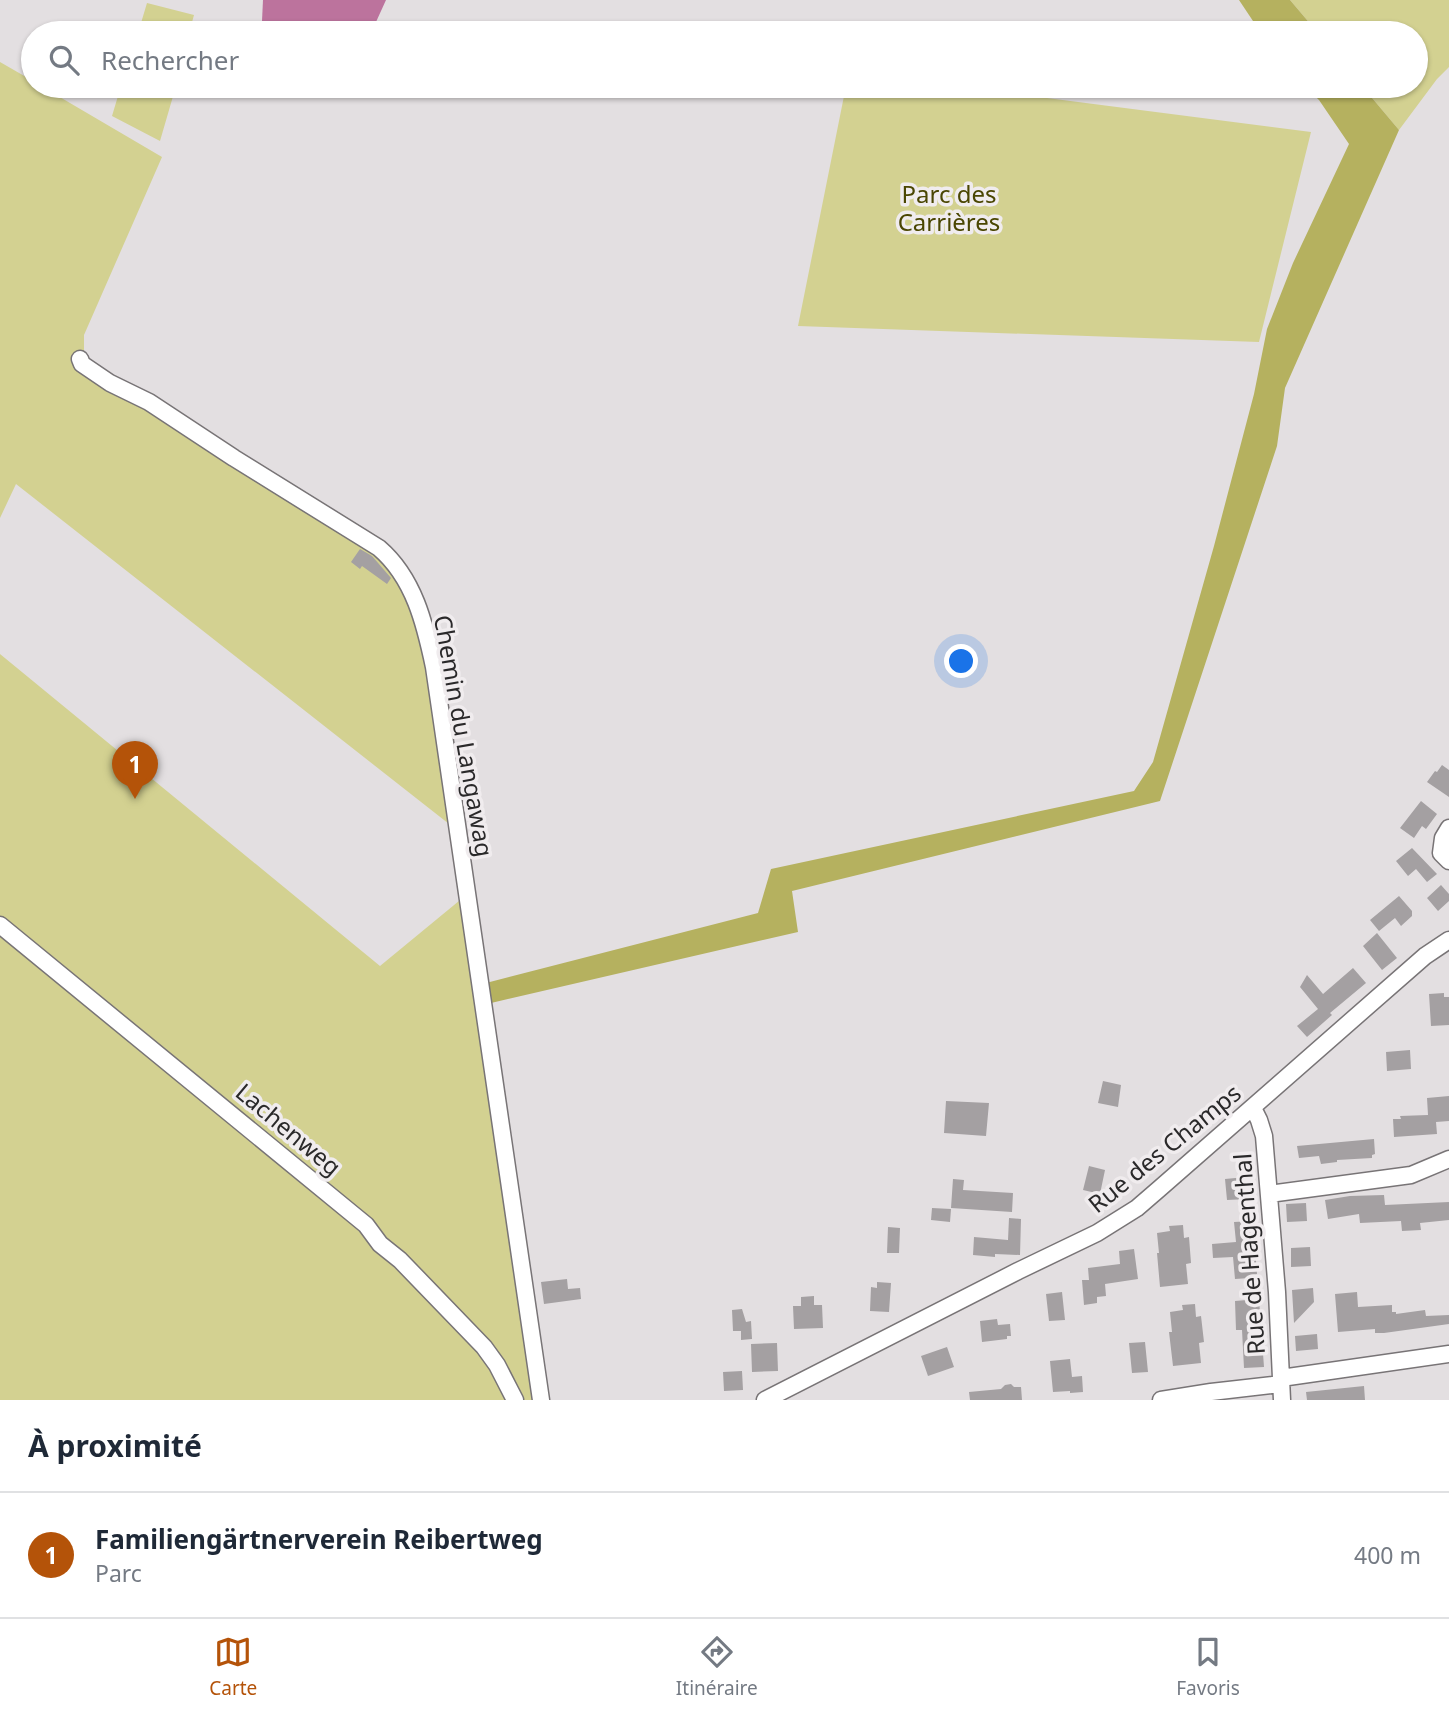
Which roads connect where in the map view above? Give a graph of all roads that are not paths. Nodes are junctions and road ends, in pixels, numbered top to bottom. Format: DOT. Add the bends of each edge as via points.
graph roads {
  1 [pos="80,359"];
  2 [pos="1449,828"];
  3 [pos="1449,861"];
  4 [pos="0,925"];
  5 [pos="1449,940"];
  6 [pos="1252,1108"];
  7 [pos="1449,1159"];
  8 [pos="1269,1194"];
  9 [pos="1449,1354"];
  10 [pos="1281,1387"];
  11 [pos="782,1396"];
  12 [pos="515,1400"];
  13 [pos="541,1400"];
  14 [pos="765,1400"];
  15 [pos="1161,1400"];
  1 -- 13 [label="street, Chemin du Langawag" via="110,383 149,402 379,548 407,581 427,634 433,667"];
  2 -- 3 [label="street" via="1441,853"];
  4 -- 12 [label="street, Lachenweg" via="366,1225 484,1347"];
  5 -- 6 [label="street, Rue des Champs" via="1424,956"];
  6 -- 8 [label="street, Rue de Hagenthal" via="1264,1136"];
  6 -- 11 [label="street, Rue des Champs" via="1137,1208 1097,1233"];
  7 -- 8 [label="street" via="1411,1175"];
  8 -- 10 [label="street, Rue de Hagenthal"];
  9 -- 10 [label="street"];
  10 -- 15 [label="street"];
  11 -- 14 [label="street, Rue des Champs"];
}
